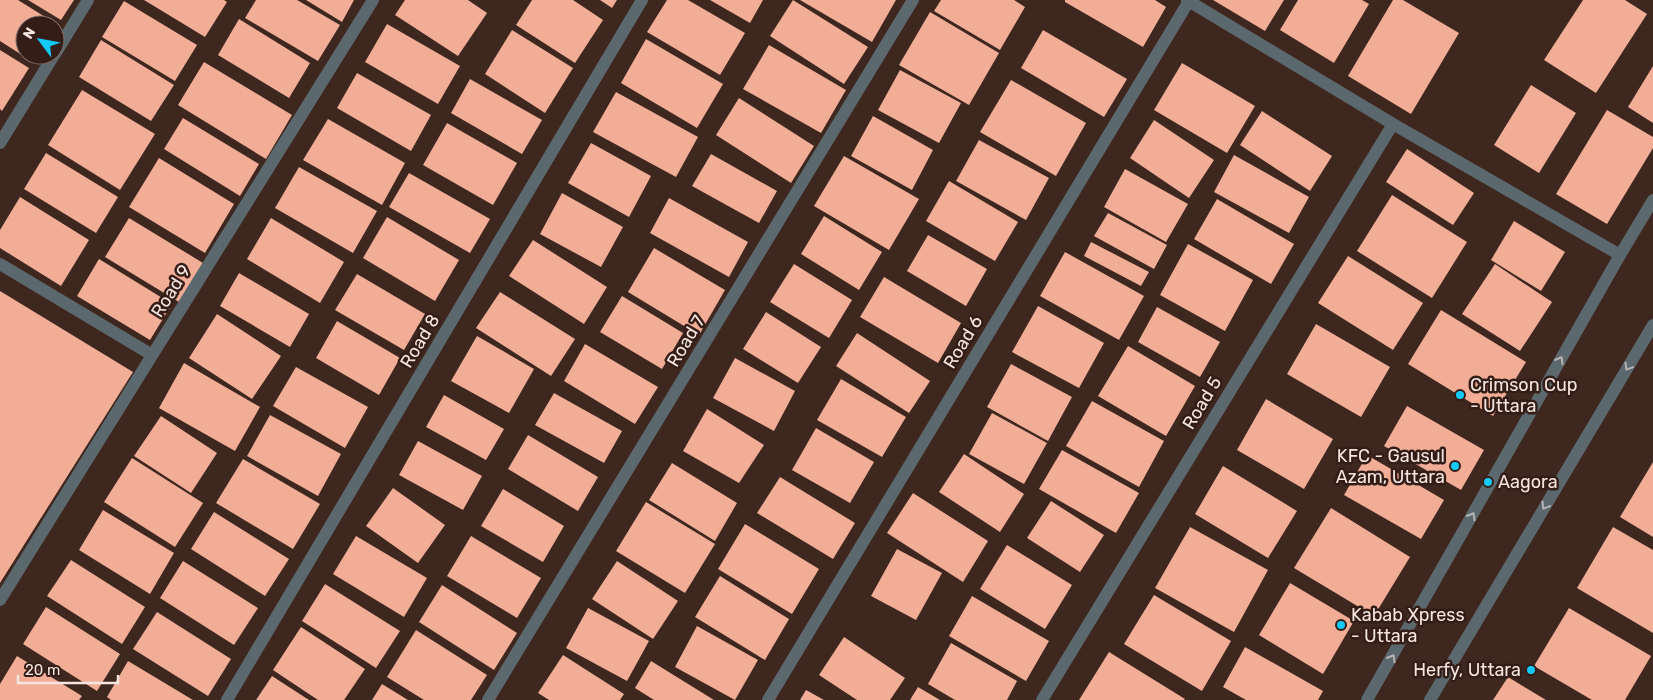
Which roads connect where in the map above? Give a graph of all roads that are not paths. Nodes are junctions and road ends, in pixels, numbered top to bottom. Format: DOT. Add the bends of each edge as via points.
graph roads {
  1 [pos="88,0"];
  2 [pos="372,0"];
  3 [pos="642,0"];
  4 [pos="913,0"];
  5 [pos="1188,1"];
  6 [pos="65,38"];
  7 [pos="48,65"];
  8 [pos="1393,124"];
  9 [pos="0,143"];
  10 [pos="1653,200"];
  11 [pos="1620,255"];
  12 [pos="0,264"];
  13 [pos="1653,325"];
  14 [pos="152,355"];
  15 [pos="0,600"];
  16 [pos="227,700"];
  17 [pos="488,700"];
  18 [pos="768,700"];
  19 [pos="1042,700"];
  20 [pos="1368,700"];
  21 [pos="1430,700"];
  1 -- 6 [label="street"];
  2 -- 14 [label="street, Road 9"];
  3 -- 16 [label="street, Road 8"];
  4 -- 17 [label="street, Road 7"];
  5 -- 8 [label="street"];
  5 -- 18 [label="street, Road 6"];
  7 -- 9 [label="street"];
  8 -- 11 [label="street"];
  8 -- 19 [label="street, Road 5"];
  10 -- 11 [label="street"];
  20 -- 11 [label="street, one-way"];
  12 -- 14 [label="street"];
  13 -- 21 [label="street, one-way"];
  14 -- 15 [label="street, Road 9"];
}
